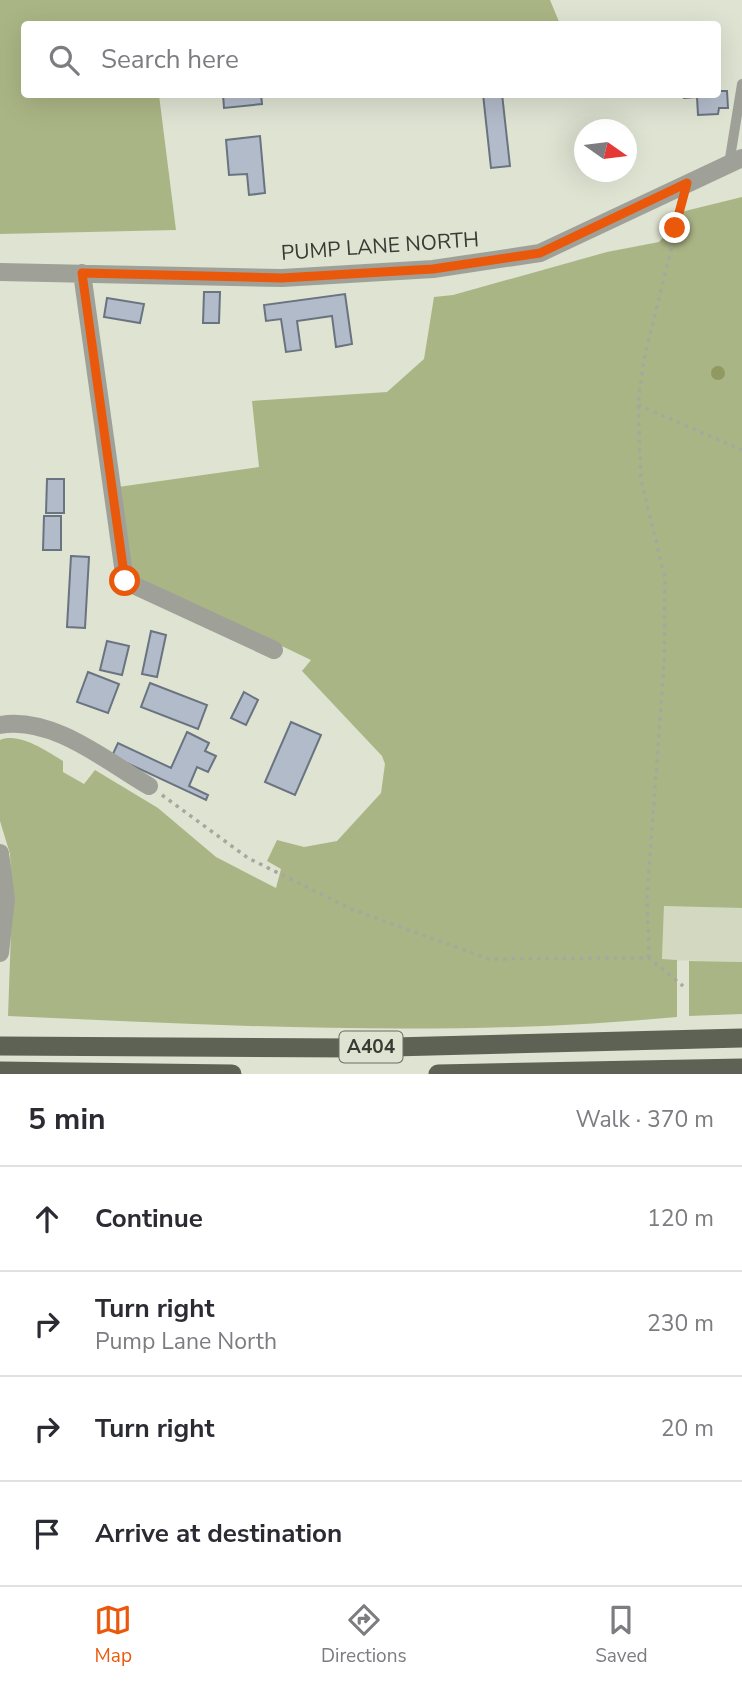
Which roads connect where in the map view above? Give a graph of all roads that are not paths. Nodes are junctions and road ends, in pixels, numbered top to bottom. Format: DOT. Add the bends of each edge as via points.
graph roads {
  1 [pos="742,84"];
  2 [pos="736,161"];
  3 [pos="0,272"];
  4 [pos="82,273"];
  5 [pos="274,650"];
  6 [pos="0,724"];
  7 [pos="149,786"];
  8 [pos="0,853"];
  9 [pos="0,953"];
  10 [pos="742,1038"];
  11 [pos="0,1046"];
  12 [pos="742,1068"];
  13 [pos="0,1071"];
  14 [pos="232,1074"];
  15 [pos="438,1074"];
  1 -- 2 [label="lane"];
  2 -- 4 [label="street, PUMP LANE NORTH" via="540,253 433,269 282,278"];
  3 -- 4 [label="street, PUMP LANE NORTH"];
  4 -- 5 [label="street" via="125,581"];
  6 -- 7 [label="street" via="28,724 55,732"];
  8 -- 9 [label="street" via="6,899"];
  10 -- 11 [label="highway, A404" via="354,1048"];
  12 -- 15 [label="highway"];
  13 -- 14 [label="highway"];
}
